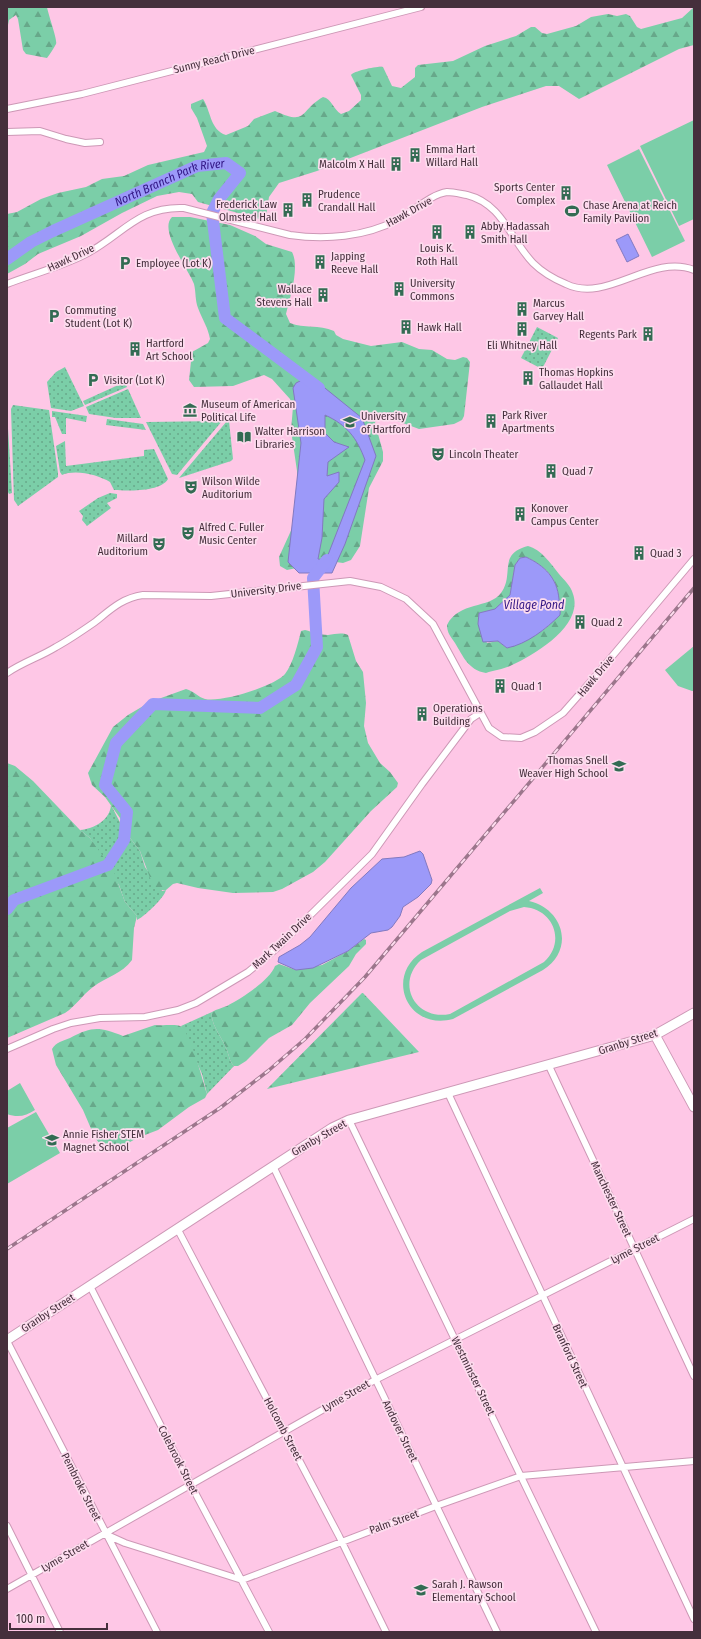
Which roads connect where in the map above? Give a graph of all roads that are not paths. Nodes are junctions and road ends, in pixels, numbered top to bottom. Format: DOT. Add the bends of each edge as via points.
graph roads {
  1 [pos="421,7"];
  2 [pos="7,109"];
  3 [pos="7,132"];
  4 [pos="100,142"];
  5 [pos="694,270"];
  6 [pos="7,284"];
  7 [pos="694,559"];
  8 [pos="7,673"];
  9 [pos="480,713"];
  10 [pos="694,1013"];
  11 [pos="655,1034"];
  12 [pos="7,1049"];
  13 [pos="549,1066"];
  14 [pos="448,1093"];
  15 [pos="693,1101"];
  16 [pos="349,1120"];
  17 [pos="273,1166"];
  18 [pos="694,1219"];
  19 [pos="177,1228"];
  20 [pos="634,1249"];
  21 [pos="90,1286"];
  22 [pos="541,1296"];
  23 [pos="455,1340"];
  24 [pos="7,1341"];
  25 [pos="694,1376"];
  26 [pos="375,1380"];
  27 [pos="285,1432"];
  28 [pos="694,1461"];
  29 [pos="623,1468"];
  30 [pos="521,1476"];
  31 [pos="191,1485"];
  32 [pos="436,1506"];
  33 [pos="7,1526"];
  34 [pos="105,1534"];
  35 [pos="342,1541"];
  36 [pos="31,1575"];
  37 [pos="242,1580"];
  38 [pos="7,1589"];
  39 [pos="694,1619"];
  40 [pos="60,1632"];
  41 [pos="157,1632"];
  42 [pos="269,1632"];
  43 [pos="386,1632"];
  44 [pos="497,1632"];
  45 [pos="596,1632"];
  1 -- 2 [label="street, Sunny Reach Drive" via="82,94"];
  3 -- 4 [label="street" via="40,130 66,140"];
  5 -- 6 [label="street, Hawk Drive" via="665,266 611,284 586,289 567,285 533,263 505,222 487,203 474,197 446,192 379,228 342,236 309,238 184,208 169,208 141,216 83,255"];
  7 -- 9 [label="street, Hawk Drive" via="578,697 554,720 530,735 509,739 492,731"];
  8 -- 9 [label="street, University Drive" via="61,644 130,598 145,595 211,596 350,581 369,583 394,592 412,603 436,629"];
  9 -- 12 [label="street, Mark Twain Drive" via="471,719 363,863 276,949 248,972 208,996 178,1010 154,1016 100,1018 71,1023"];
  10 -- 11 [label="main road, Granby Street"];
  11 -- 13 [label="main road, Granby Street"];
  11 -- 15 [label="main road"];
  13 -- 14 [label="main road, Granby Street"];
  13 -- 20 [label="street, Manchester Street"];
  14 -- 16 [label="main road, Granby Street"];
  14 -- 22 [label="street, Branford Street"];
  16 -- 17 [label="main road, Granby Street" via="310,1140"];
  16 -- 23 [label="street, Westminster Street"];
  17 -- 19 [label="main road, Granby Street"];
  17 -- 26 [label="street, Andover Street"];
  18 -- 20 [label="street, Lyme Street"];
  19 -- 21 [label="main road, Granby Street"];
  19 -- 27 [label="street, Holcomb Street"];
  20 -- 22 [label="street, Lyme Street"];
  20 -- 25 [label="street, Manchester Street"];
  21 -- 24 [label="main road, Granby Street"];
  21 -- 31 [label="street, Colebrook Street"];
  22 -- 23 [label="street, Lyme Street"];
  22 -- 29 [label="street, Branford Street"];
  23 -- 26 [label="street, Lyme Street"];
  23 -- 30 [label="street, Westminster Street"];
  24 -- 34 [label="street, Pembroke Street"];
  26 -- 27 [label="street, Lyme Street"];
  26 -- 32 [label="street, Andover Street"];
  27 -- 31 [label="street, Lyme Street"];
  27 -- 35 [label="street, Holcomb Street"];
  28 -- 29 [label="street, Palm Street"];
  29 -- 30 [label="street, Palm Street"];
  29 -- 39 [label="street, Branford Street"];
  30 -- 32 [label="street, Palm Street"];
  30 -- 45 [label="street, Westminster Street"];
  31 -- 34 [label="street, Lyme Street"];
  31 -- 37 [label="street, Colebrook Street"];
  32 -- 35 [label="street, Palm Street"];
  32 -- 44 [label="street, Andover Street"];
  33 -- 36 [label="street"];
  34 -- 36 [label="street, Lyme Street"];
  34 -- 37 [label="street"];
  34 -- 41 [label="street, Pembroke Street"];
  35 -- 37 [label="street, Palm Street"];
  35 -- 43 [label="street, Holcomb Street"];
  36 -- 38 [label="street, Lyme Street"];
  36 -- 40 [label="street"];
  37 -- 42 [label="street, Colebrook Street"];
}
